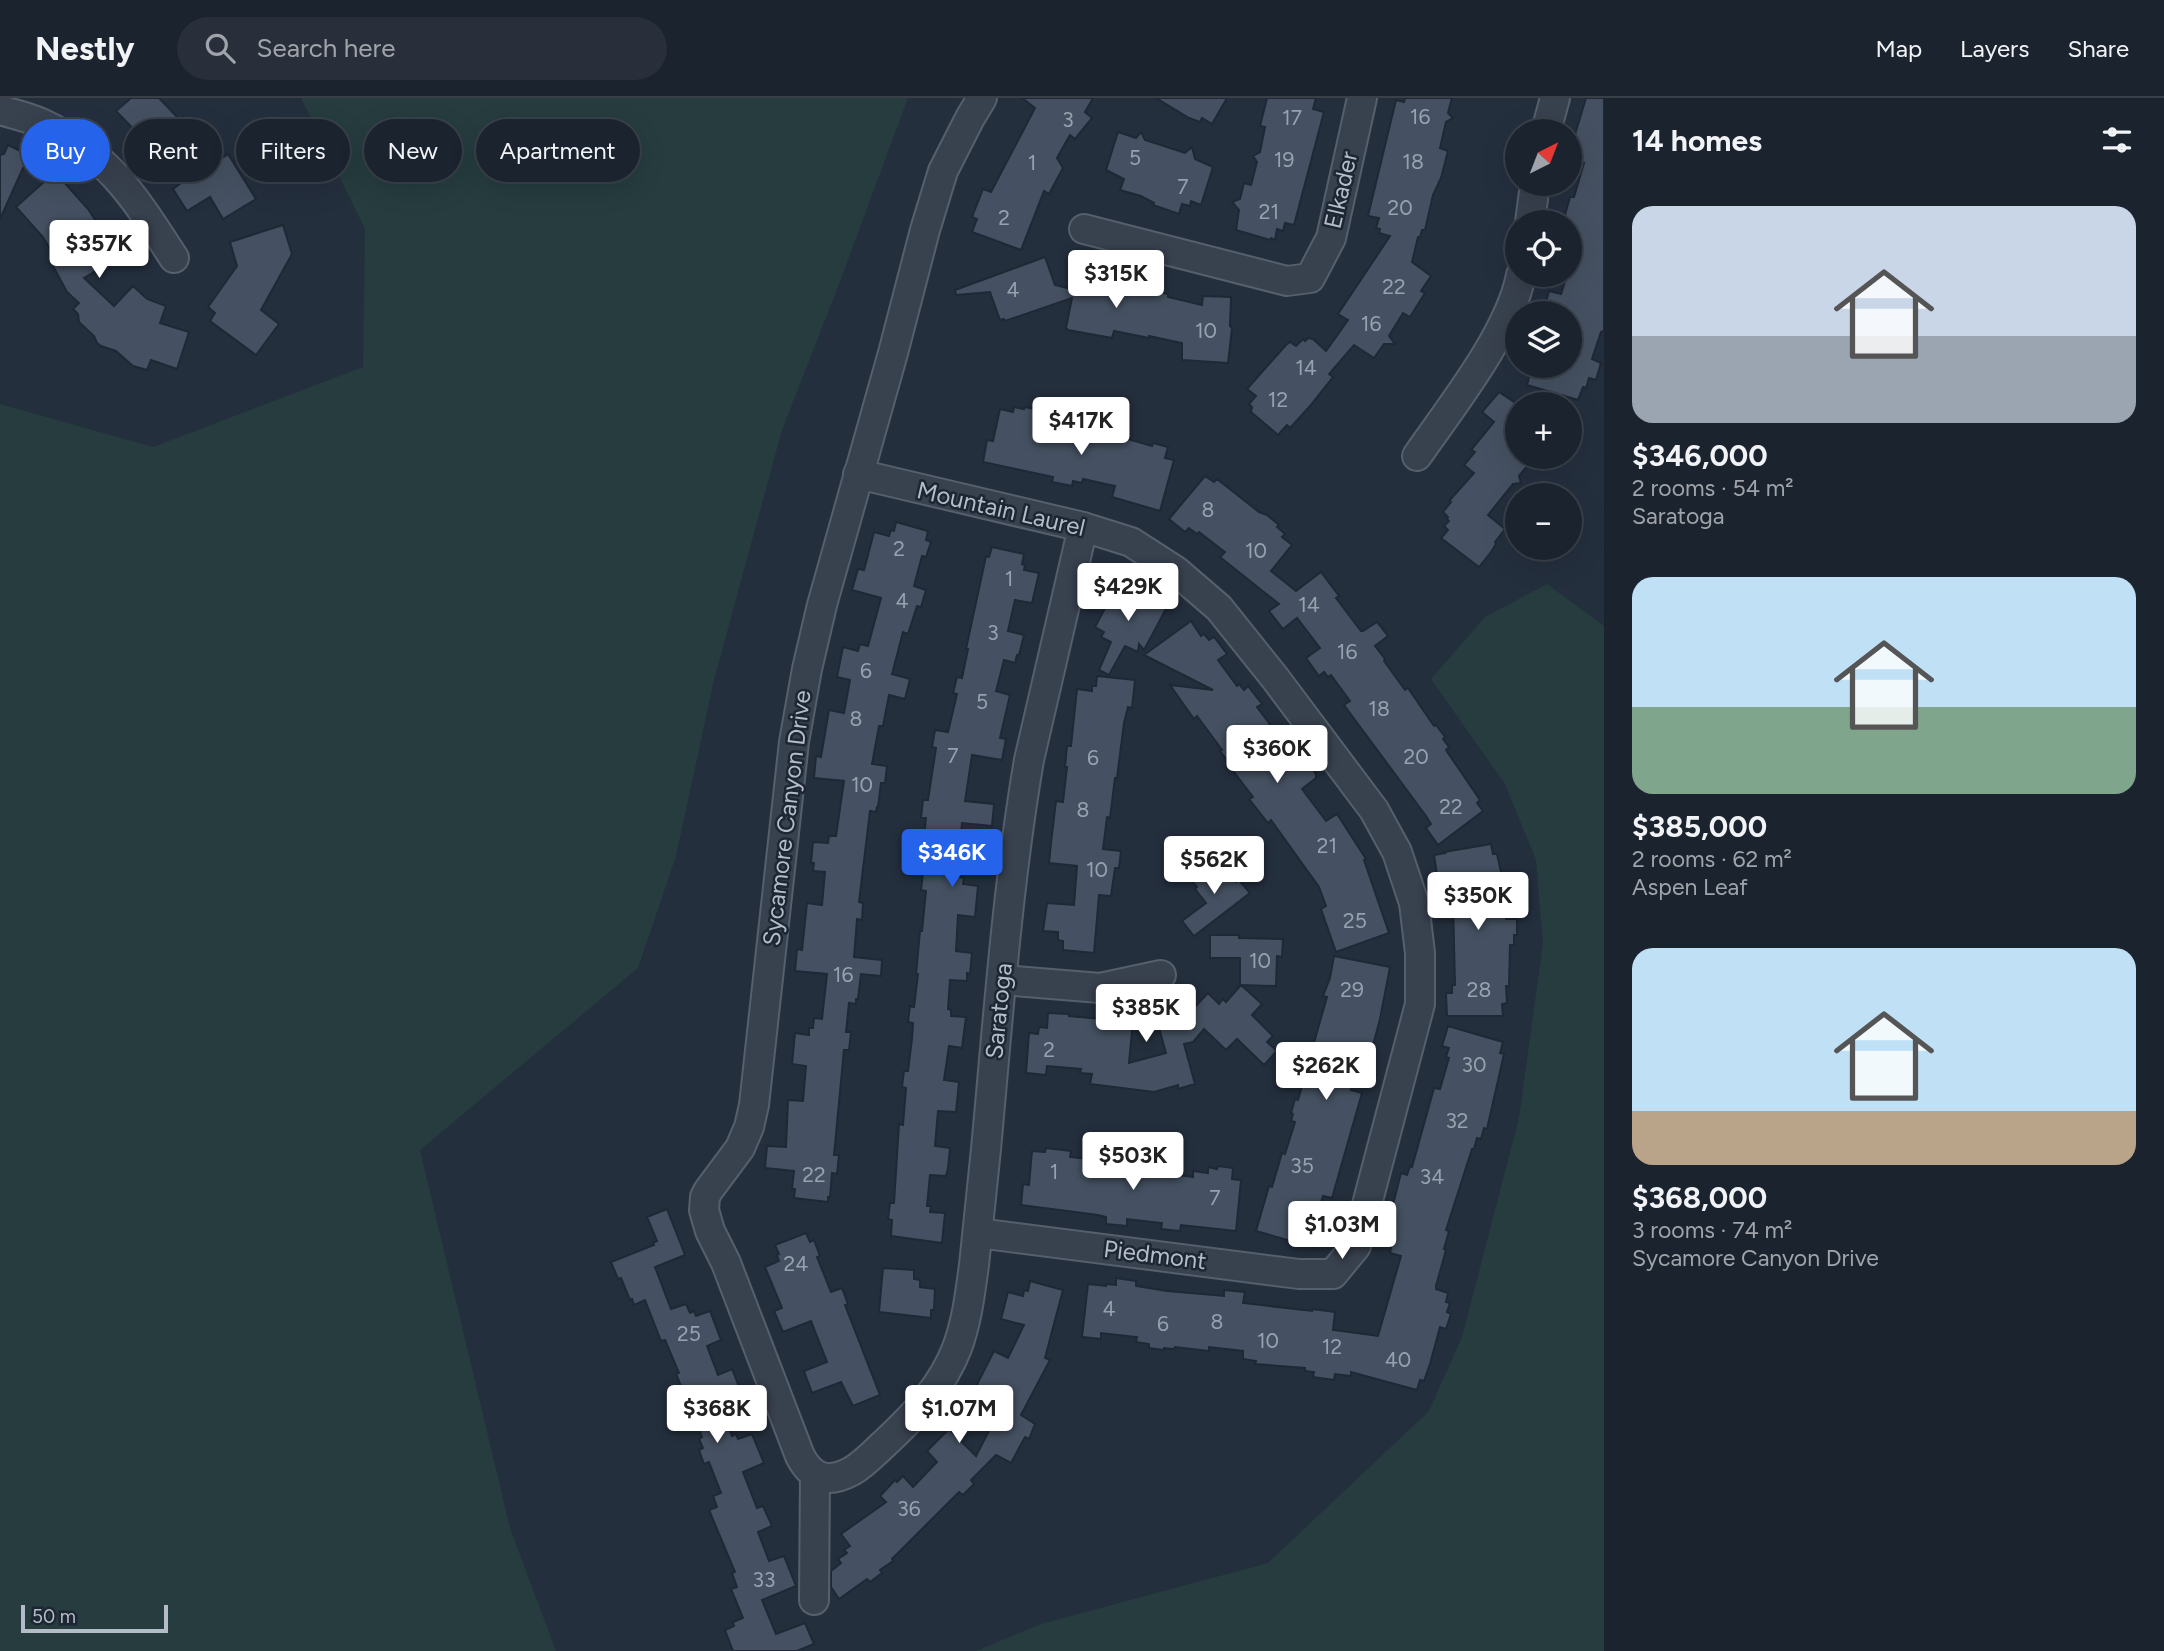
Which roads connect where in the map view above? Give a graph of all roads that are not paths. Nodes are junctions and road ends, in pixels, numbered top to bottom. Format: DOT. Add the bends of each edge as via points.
graph roads {
  1 [pos="982,98"];
  2 [pos="1362,98"];
  3 [pos="1555,98"];
  4 [pos="0,110"];
  5 [pos="1549,119"];
  6 [pos="1084,229"];
  7 [pos="174,258"];
  8 [pos="1516,287"];
  9 [pos="1417,456"];
  10 [pos="858,474"];
  11 [pos="1083,527"];
  12 [pos="1161,975"];
  13 [pos="1002,980"];
  14 [pos="978,1233"];
  15 [pos="1333,1274"];
  16 [pos="815,1476"];
  17 [pos="814,1600"];
  1 -- 10 [label="street, Sycamore Canyon Drive" via="943,171"];
  2 -- 6 [label="street, Elkader" via="1331,238 1311,278 1287,281"];
  3 -- 5 [label="street"];
  4 -- 7 [label="street" via="38,121 77,141 110,168"];
  8 -- 9 [label="street" via="1502,325"];
  10 -- 11 [label="street, Mountain Laurel"];
  10 -- 16 [label="street, Sycamore Canyon Drive" via="822,605 794,742 754,1105 740,1148 704,1203 710,1231 800,1456"];
  11 -- 13 [label="street, Saratoga" via="1030,760"];
  11 -- 15 [label="street, Mountain Laurel" via="1131,542 1176,571 1219,608 1374,810 1397,852 1413,903 1420,953 1420,1004 1356,1246"];
  12 -- 13 [label="street" via="1100,988"];
  13 -- 14 [label="street, Saratoga"];
  14 -- 15 [label="street, Piedmont" via="1299,1274"];
  14 -- 16 [label="street, Saratoga" via="968,1312 956,1351 940,1381 919,1410 863,1464 833,1477"];
  16 -- 17 [label="street"];
}
